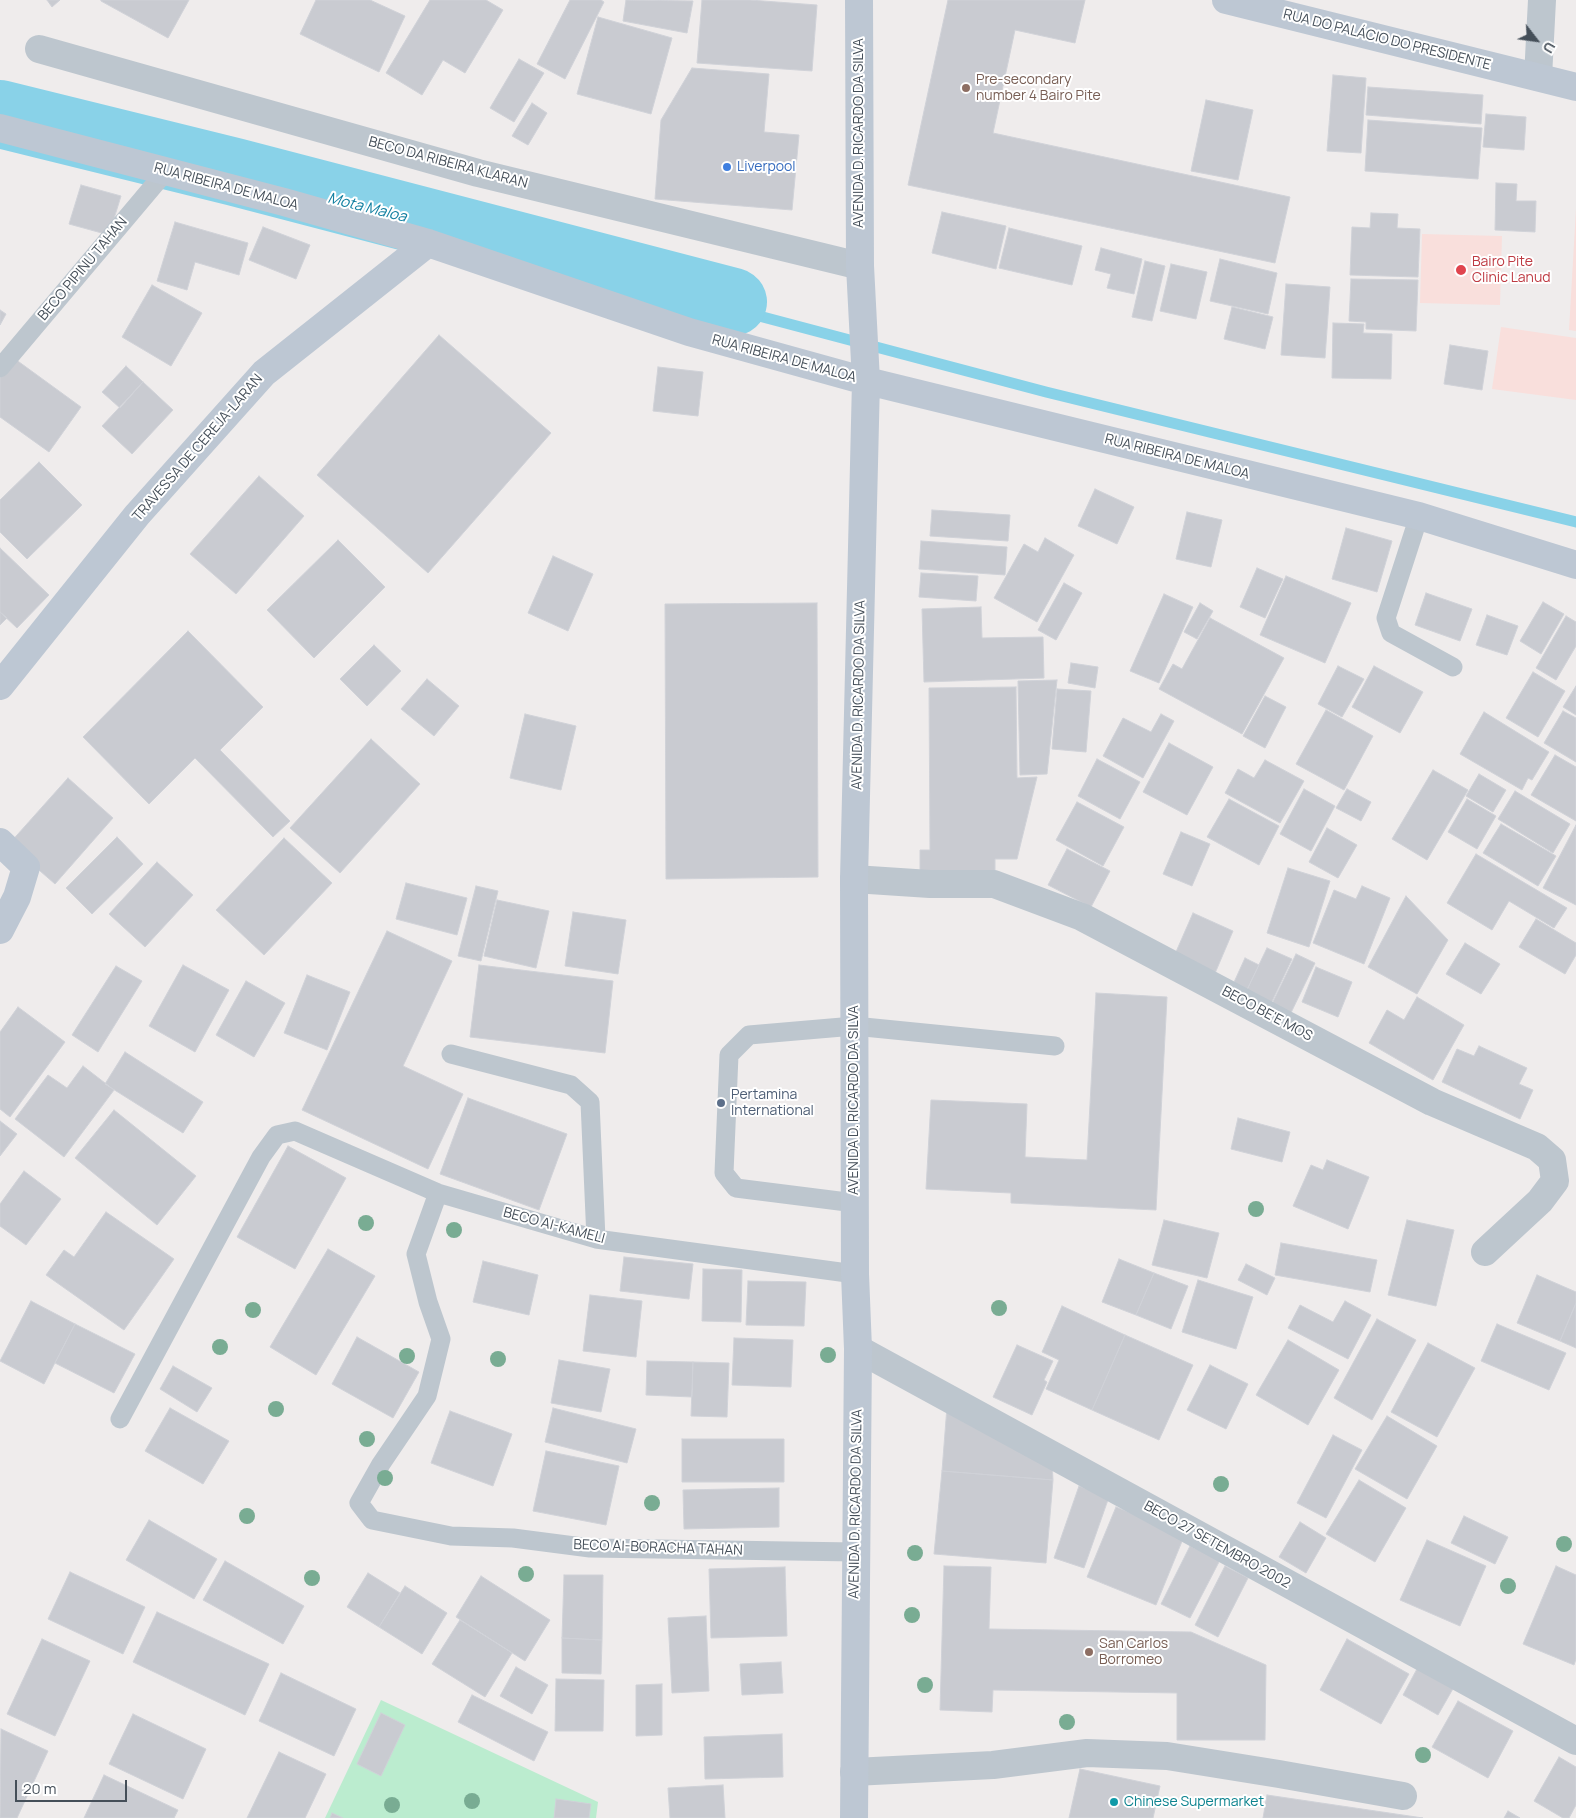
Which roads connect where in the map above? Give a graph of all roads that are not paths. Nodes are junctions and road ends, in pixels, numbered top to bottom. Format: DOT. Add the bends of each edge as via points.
graph roads {
  1 [pos="859,0"];
  2 [pos="1226,0"];
  3 [pos="1542,0"];
  4 [pos="1284,7"];
  5 [pos="39,48"];
  6 [pos="1538,77"];
  7 [pos="1576,87"];
  8 [pos="0,128"];
  9 [pos="166,170"];
  10 [pos="428,243"];
  11 [pos="861,272"];
  12 [pos="0,368"];
  13 [pos="866,381"];
  14 [pos="1419,516"];
  15 [pos="1576,565"];
  16 [pos="1453,666"];
  17 [pos="0,686"];
  18 [pos="0,842"];
  19 [pos="854,879"];
  20 [pos="0,930"];
  21 [pos="854,1026"];
  22 [pos="1055,1046"];
  23 [pos="451,1054"];
  24 [pos="438,1193"];
  25 [pos="855,1203"];
  26 [pos="596,1239"];
  27 [pos="1485,1252"];
  28 [pos="855,1274"];
  29 [pos="858,1349"];
  30 [pos="120,1419"];
  31 [pos="856,1552"];
  32 [pos="1576,1741"];
  33 [pos="854,1772"];
  34 [pos="1403,1796"];
  35 [pos="854,1818"];
  1 -- 11 [label="street, AVENIDA D. RICARDO DA SILVA"];
  2 -- 4 [label="street, RUA DO PALÁCIO DO PRESIDENTE"];
  3 -- 6 [label="street"];
  4 -- 6 [label="street, RUA DO PALÁCIO DO PRESIDENTE"];
  5 -- 11 [label="street, BECO DA RIBEIRA KLARAN" via="478,173"];
  6 -- 7 [label="street, RUA DO PALÁCIO DO PRESIDENTE"];
  8 -- 9 [label="street, RUA RIBEIRA DE MALOA"];
  9 -- 10 [label="street, RUA RIBEIRA DE MALOA"];
  9 -- 12 [label="lane, BECO PIPINU TAHAN"];
  10 -- 13 [label="street, RUA RIBEIRA DE MALOA" via="689,332"];
  10 -- 17 [label="street, TRAVESSA DE CEREJA-LARAN" via="264,372 137,515"];
  11 -- 13 [label="street, AVENIDA D. RICARDO DA SILVA"];
  13 -- 14 [label="street, RUA RIBEIRA DE MALOA"];
  13 -- 19 [label="street, AVENIDA D. RICARDO DA SILVA"];
  14 -- 15 [label="street, RUA RIBEIRA DE MALOA"];
  14 -- 16 [label="lane" via="1386,618 1391,634"];
  18 -- 20 [label="street" via="26,867 17,897"];
  19 -- 21 [label="street, AVENIDA D. RICARDO DA SILVA"];
  19 -- 27 [label="street, BECO BE'E MOS" via="994,884 1082,918 1432,1102 1537,1147 1552,1160 1555,1180 1540,1201"];
  21 -- 22 [label="lane"];
  21 -- 25 [label="street, AVENIDA D. RICARDO DA SILVA"];
  21 -- 25 [label="lane" via="749,1036 729,1055 724,1173 736,1188"];
  23 -- 26 [label="lane" via="571,1085 590,1102"];
  24 -- 26 [label="lane, BECO AI-KAMELI"];
  24 -- 30 [label="lane, BECO AI-KAMELI" via="295,1131 277,1135 261,1157"];
  24 -- 31 [label="lane, BECO AI-BORACHA TAHAN" via="416,1254 441,1339 427,1396 359,1503 372,1520 451,1536 513,1538 590,1548"];
  25 -- 28 [label="street, AVENIDA D. RICARDO DA SILVA"];
  26 -- 28 [label="lane, BECO AI-KAMELI"];
  28 -- 29 [label="street, AVENIDA D. RICARDO DA SILVA"];
  29 -- 31 [label="street, AVENIDA D. RICARDO DA SILVA"];
  29 -- 32 [label="street, BECO 27 SETEMBRO 2002"];
  31 -- 33 [label="street, AVENIDA D. RICARDO DA SILVA"];
  33 -- 34 [label="street" via="993,1765 1088,1752 1167,1756"];
  33 -- 35 [label="street, AVENIDA D. RICARDO DA SILVA"];
}
